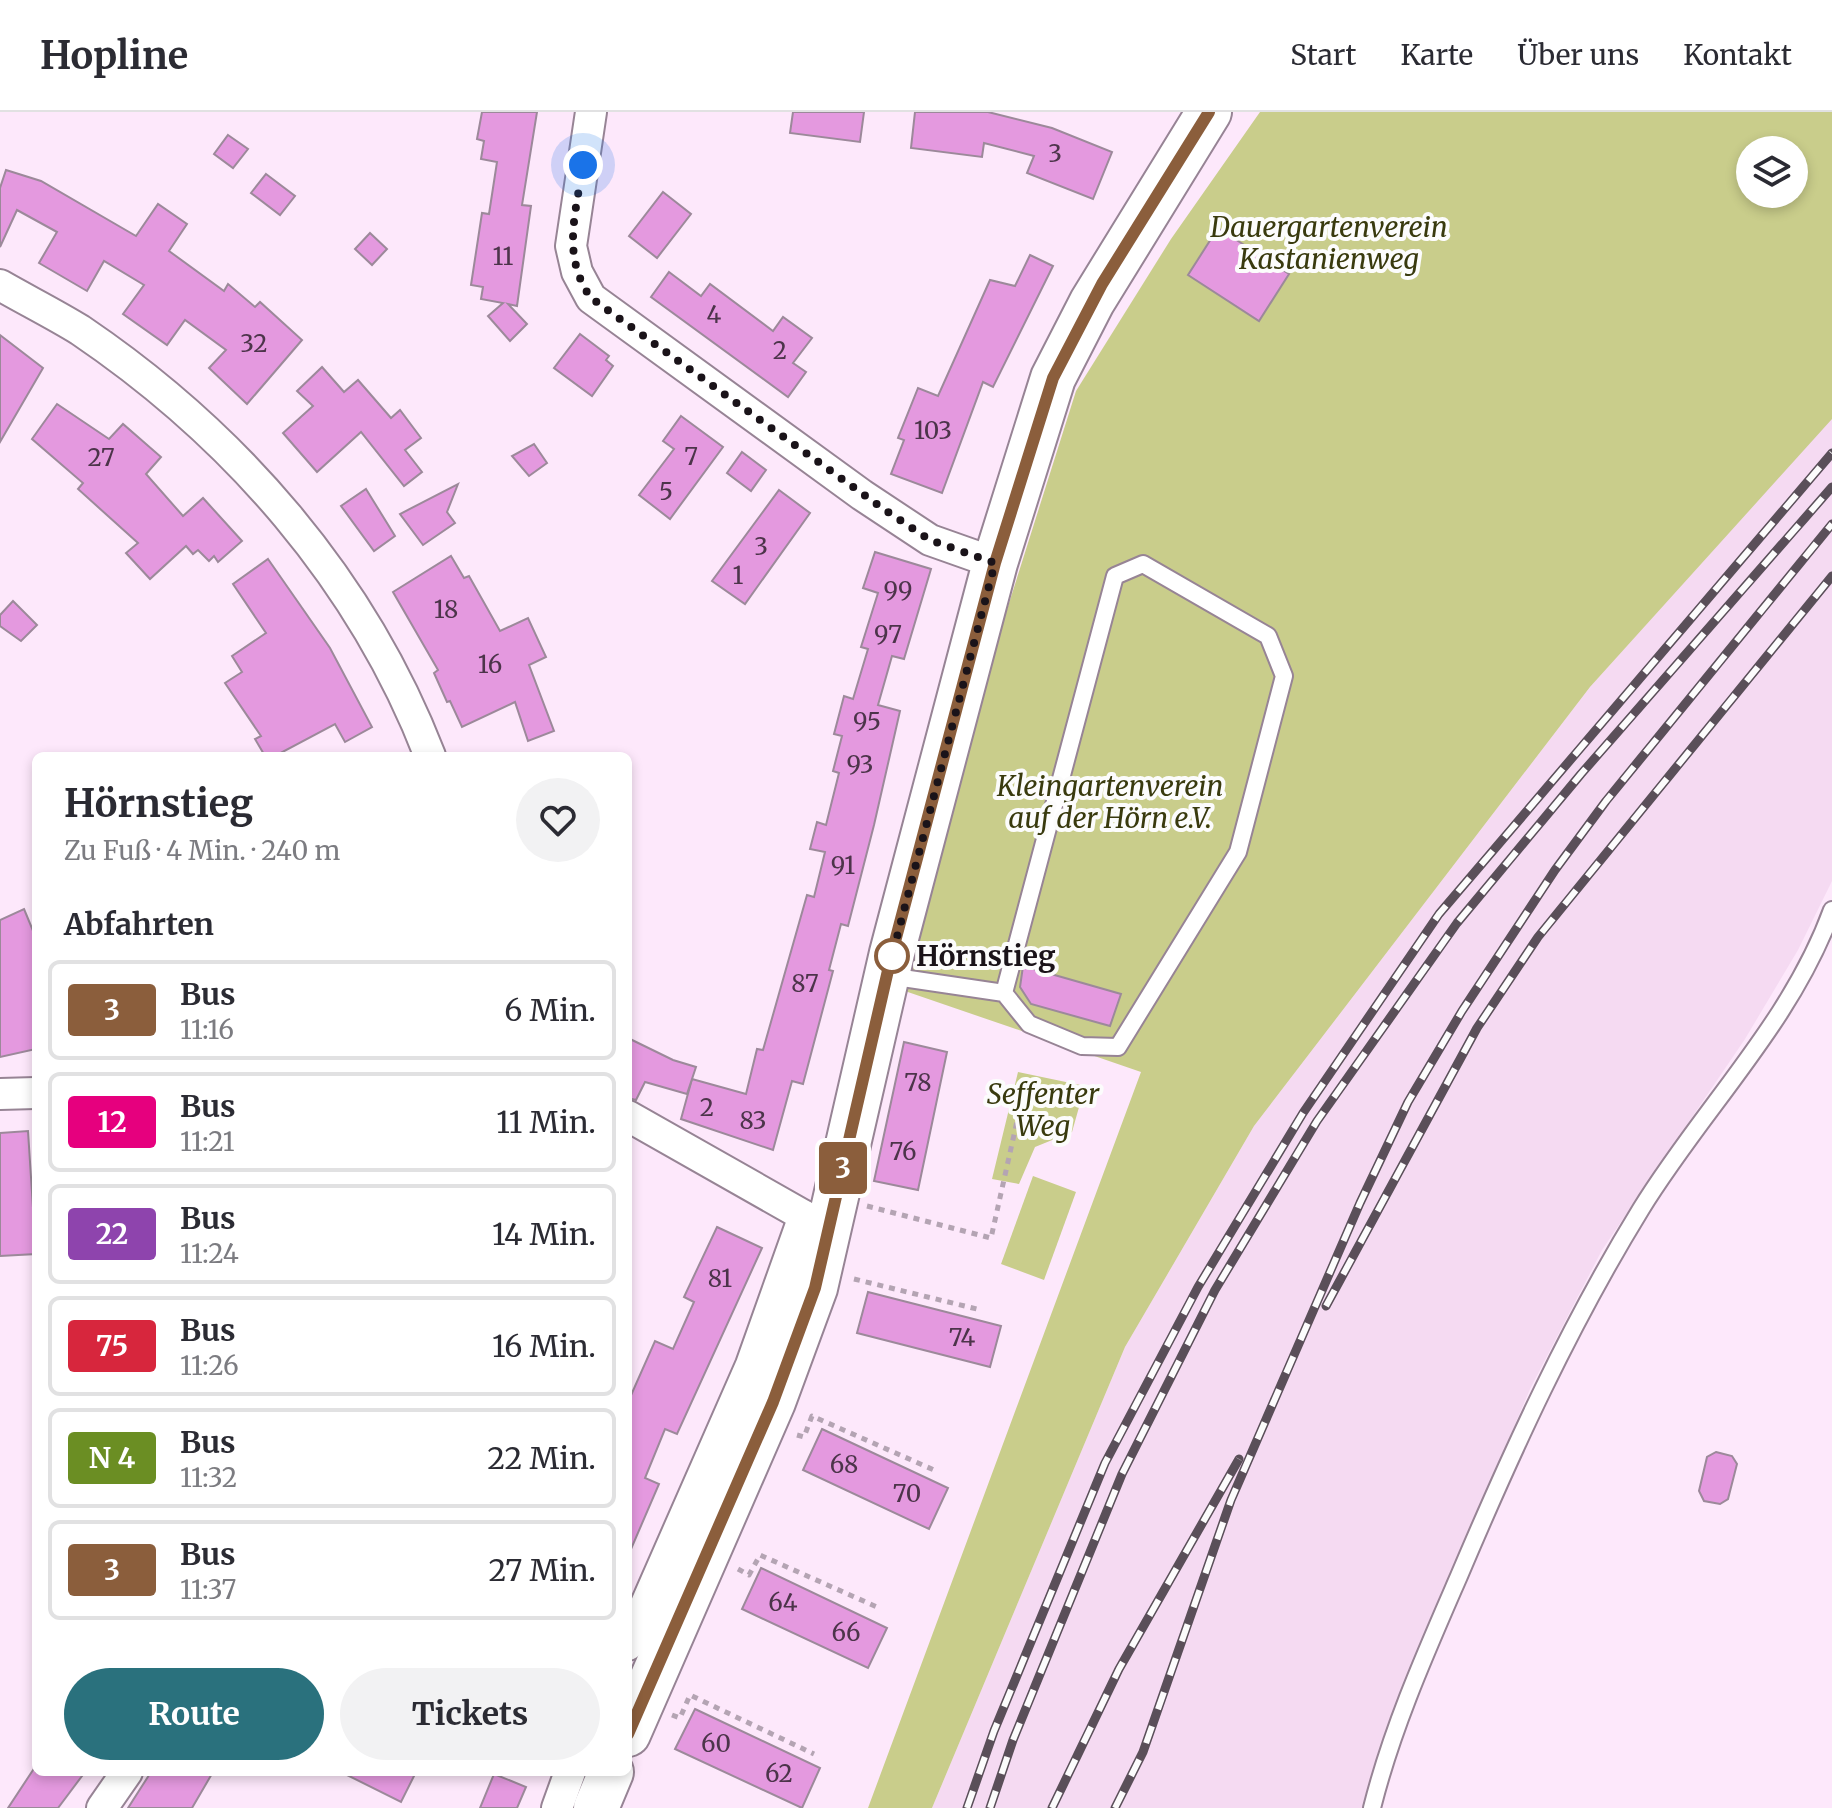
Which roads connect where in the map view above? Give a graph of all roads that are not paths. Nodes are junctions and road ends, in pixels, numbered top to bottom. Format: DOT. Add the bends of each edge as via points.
graph roads {
  1 [pos="591,112"];
  2 [pos="1209,112"];
  3 [pos="0,285"];
  4 [pos="995,563"];
  5 [pos="428,752"];
  6 [pos="1832,910"];
  7 [pos="887,976"];
  8 [pos="1004,993"];
  9 [pos="32,1093"];
  10 [pos="0,1094"];
  11 [pos="632,1118"];
  12 [pos="824,1215"];
  13 [pos="632,1636"];
  14 [pos="632,1725"];
  15 [pos="124,1776"];
  16 [pos="569,1776"];
  17 [pos="609,1776"];
  18 [pos="102,1808"];
  19 [pos="557,1808"];
  20 [pos="596,1808"];
  21 [pos="1372,1808"];
  1 -- 4 [label="street" via="571,246 591,298 919,533"];
  2 -- 4 [label="street" via="1071,339 1053,378"];
  3 -- 5 [label="street" via="78,329 167,395 304,532 380,644"];
  4 -- 7 [label="street"];
  6 -- 21 [label="lane" via="1779,1016 1641,1208 1557,1359 1426,1653"];
  7 -- 8 [label="lane"];
  7 -- 12 [label="street"];
  8 -- 8 [label="lane" via="1115,576 1143,564 1268,636 1284,676 1238,852 1118,1047 1082,1046 1029,1024"];
  9 -- 10 [label="street"];
  11 -- 12 [label="street"];
  12 -- 13 [label="street" via="751,1365"];
  12 -- 14 [label="street" via="815,1288 773,1402"];
  15 -- 18 [label="street"];
  16 -- 19 [label="street"];
  17 -- 20 [label="street"];
}
